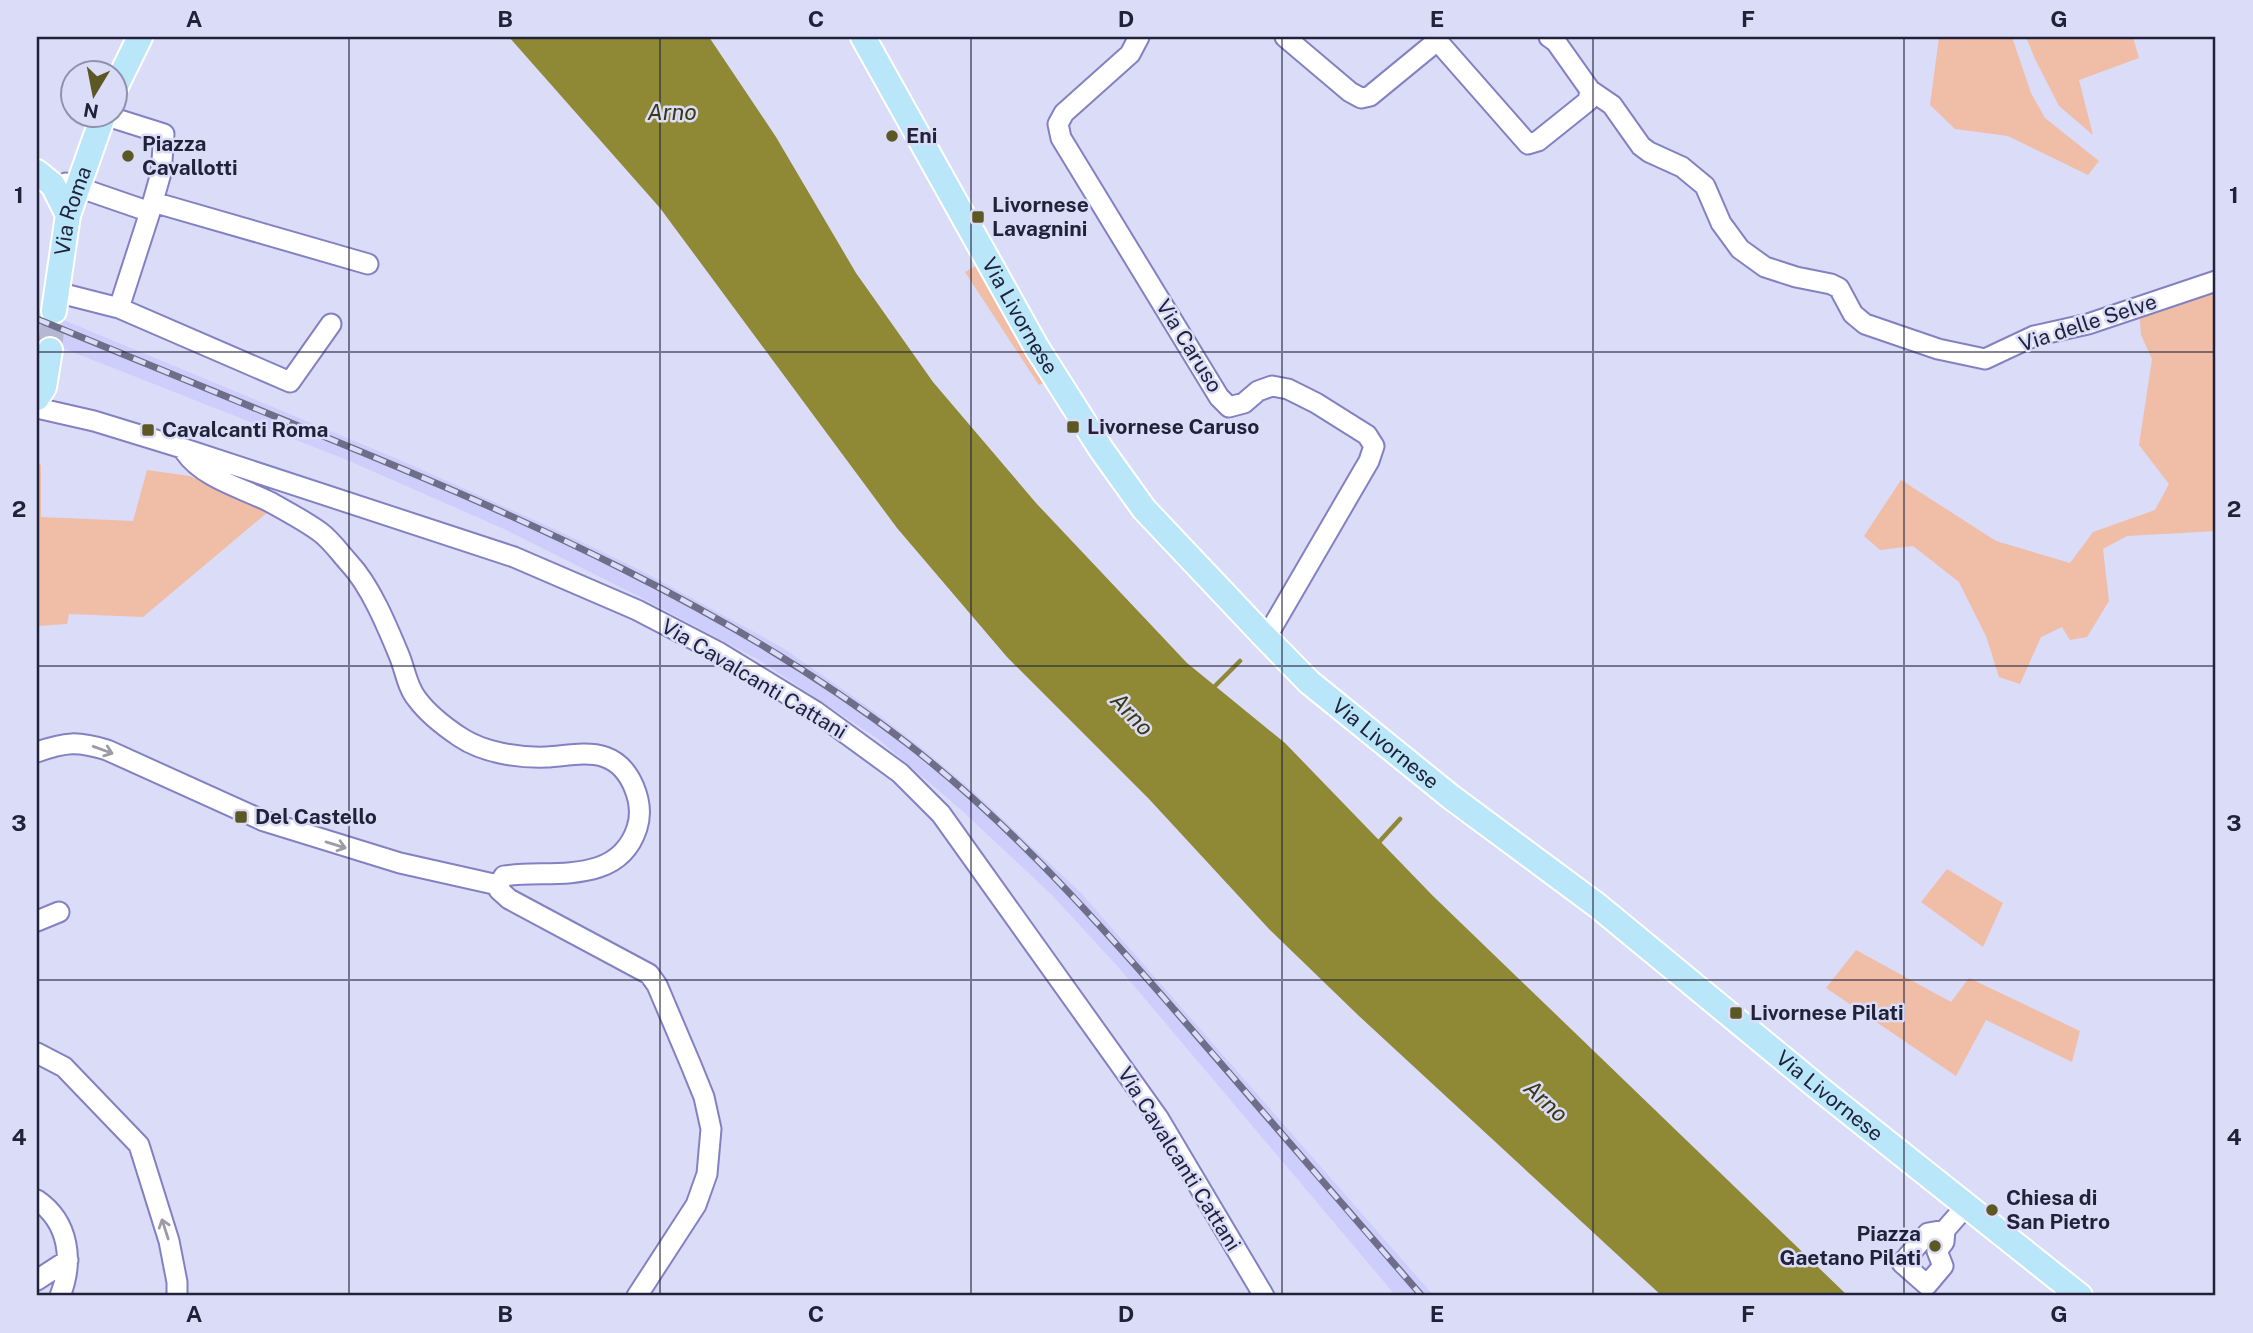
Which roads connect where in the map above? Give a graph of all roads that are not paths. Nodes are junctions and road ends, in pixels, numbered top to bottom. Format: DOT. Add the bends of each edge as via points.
graph roads {
  1 [pos="140,37"];
  2 [pos="863,37"];
  3 [pos="1139,37"];
  4 [pos="1285,37"];
  5 [pos="1549,37"];
  6 [pos="1436,39"];
  7 [pos="129,60"];
  8 [pos="1590,90"];
  9 [pos="130,124"];
  10 [pos="99,130"];
  11 [pos="39,174"];
  12 [pos="77,187"];
  13 [pos="151,207"];
  14 [pos="68,215"];
  15 [pos="368,264"];
  16 [pos="2216,281"];
  17 [pos="55,302"];
  18 [pos="119,308"];
  19 [pos="331,324"];
  20 [pos="50,351"];
  21 [pos="37,398"];
  22 [pos="37,408"];
  23 [pos="182,448"];
  24 [pos="1266,638"];
  25 [pos="37,752"];
  26 [pos="498,885"];
  27 [pos="59,912"];
  28 [pos="37,921"];
  29 [pos="37,1053"];
  30 [pos="37,1200"];
  31 [pos="1967,1205"];
  32 [pos="1945,1230"];
  33 [pos="68,1260"];
  34 [pos="37,1280"];
  35 [pos="60,1296"];
  36 [pos="177,1296"];
  37 [pos="637,1296"];
  38 [pos="1264,1296"];
  39 [pos="2080,1296"];
  1 -- 7 [label="main road"];
  2 -- 24 [label="main road, Via Livornese" via="1037,348 1101,450 1144,509"];
  3 -- 24 [label="street, Via Caruso" via="1129,54 1064,113 1058,124 1061,138 1229,407 1272,386 1288,389 1367,435 1374,446"];
  4 -- 6 [label="street" via="1361,98 1370,96"];
  5 -- 8 [label="street, Via delle Selve"];
  6 -- 8 [label="street" via="1528,144 1538,142 1588,101"];
  8 -- 16 [label="street, Via delle Selve" via="1612,105 1641,146 1682,167 1705,186 1721,223 1756,262 1839,288 1853,314 1865,324 1938,349 1985,359 2034,336 2088,324"];
  9 -- 13 [label="street" via="164,134 161,173"];
  10 -- 12 [label="main road, Via Roma"];
  11 -- 12 [label="street"];
  11 -- 14 [label="main road" via="53,185"];
  12 -- 13 [label="street"];
  12 -- 14 [label="main road, Via Roma"];
  13 -- 15 [label="street"];
  13 -- 18 [label="street"];
  14 -- 17 [label="main road, Via Roma"];
  17 -- 18 [label="street"];
  18 -- 19 [label="street" via="290,382"];
  20 -- 21 [label="main road" via="44,387"];
  22 -- 23 [label="street, Via Cavalcanti Cattani"];
  23 -- 26 [label="street" via="202,469 321,532 357,571 415,698 462,738 509,754 606,757 622,769 634,786 638,827 615,860 587,871 504,876"];
  23 -- 38 [label="street, Via Cavalcanti Cattani" via="514,557 637,610 720,653 815,711 900,773 941,814 1159,1119"];
  24 -- 31 [label="main road, Via Livornese" via="1309,682 1451,797 1598,906"];
  25 -- 26 [label="street, one-way" via="60,744 84,743 264,821 400,863"];
  26 -- 37 [label="street" via="509,900 649,974 666,1003 704,1097 711,1129 707,1174 696,1205"];
  27 -- 28 [label="street"];
  36 -- 29 [label="street, one-way" via="169,1241 139,1145 64,1067"];
  30 -- 33 [label="street" via="64,1233"];
  31 -- 32 [label="street"];
  31 -- 39 [label="main road, Via Livornese"];
  33 -- 34 [label="street"];
  33 -- 35 [label="street"];
}
